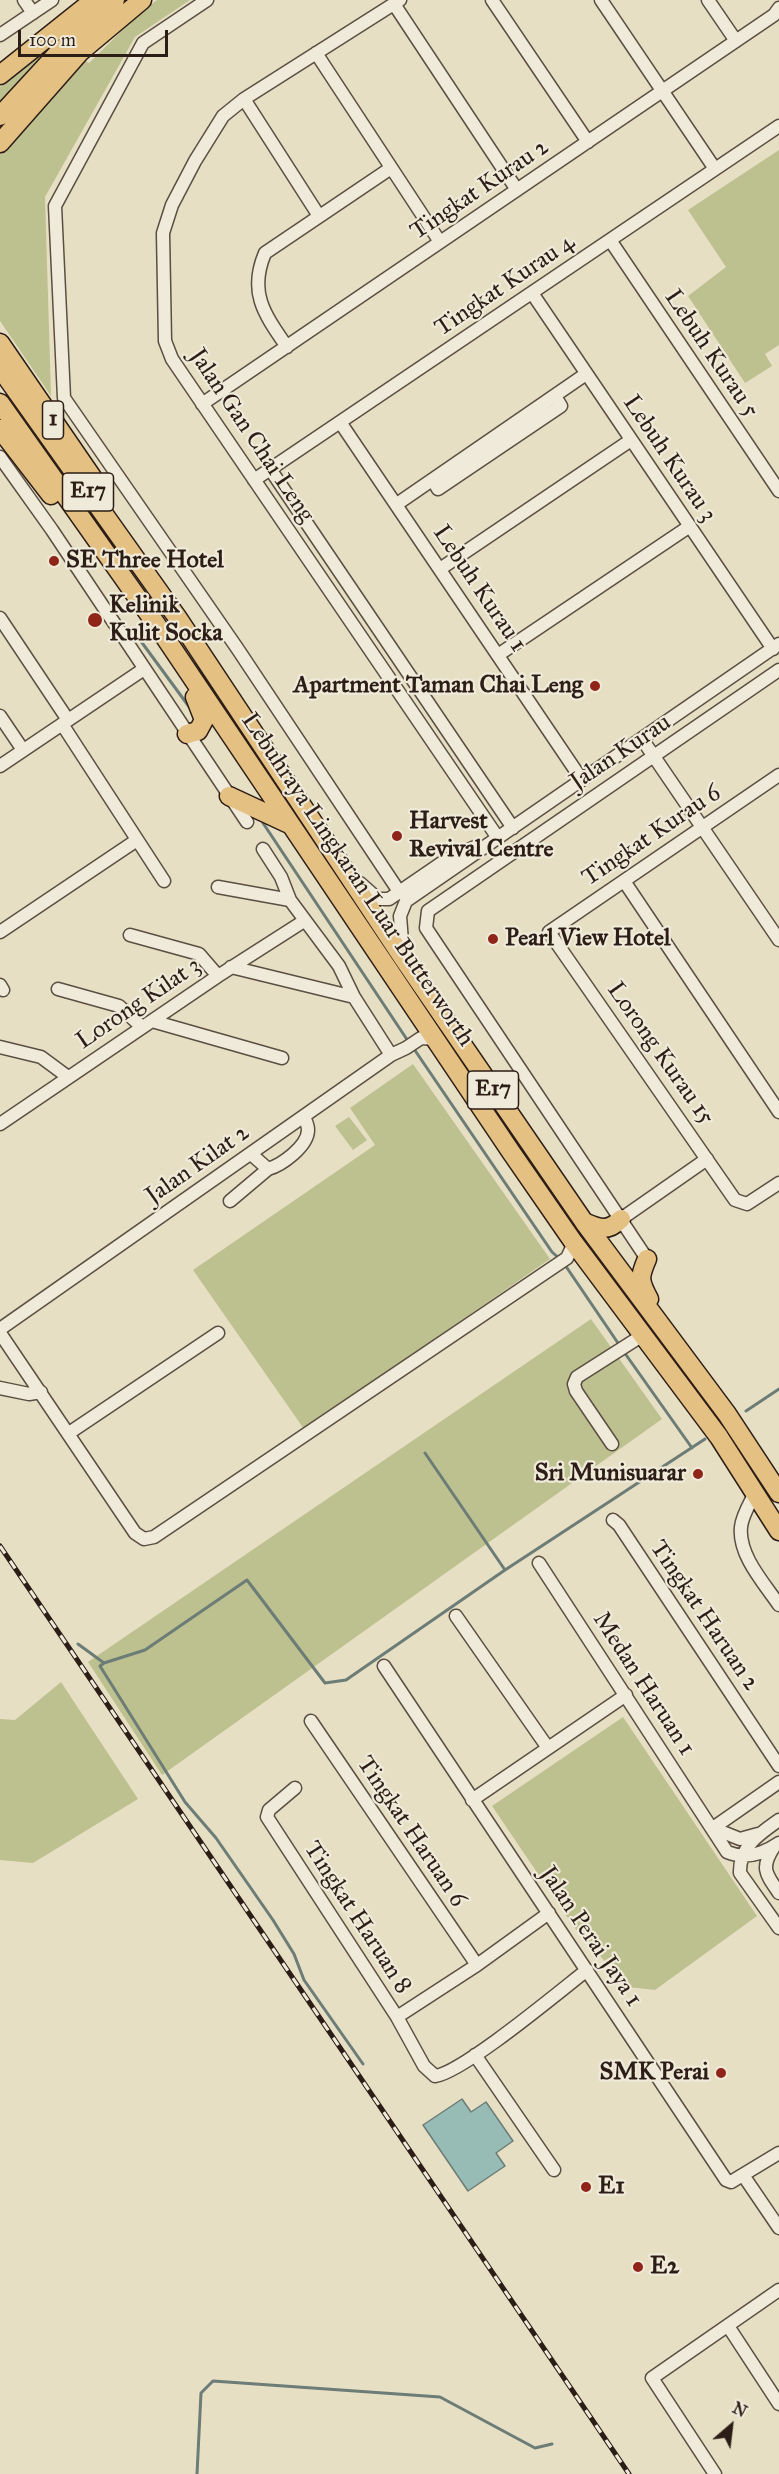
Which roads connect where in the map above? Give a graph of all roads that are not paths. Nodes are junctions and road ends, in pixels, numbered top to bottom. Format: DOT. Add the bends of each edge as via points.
graph roads {
  1 [pos="24,0"];
  2 [pos="52,0"];
  3 [pos="142,0"];
  4 [pos="207,0"];
  5 [pos="492,0"];
  6 [pos="602,0"];
  7 [pos="708,0"];
  8 [pos="397,2"];
  9 [pos="111,4"];
  10 [pos="779,9"];
  11 [pos="33,13"];
  12 [pos="0,34"];
  13 [pos="735,41"];
  14 [pos="316,53"];
  15 [pos="0,75"];
  16 [pos="662,91"];
  17 [pos="244,99"];
  18 [pos="0,116"];
  19 [pos="779,126"];
  20 [pos="588,141"];
  21 [pos="0,143"];
  22 [pos="391,168"];
  23 [pos="715,169"];
  24 [pos="517,190"];
  25 [pos="319,216"];
  26 [pos="610,240"];
  27 [pos="440,242"];
  28 [pos="532,293"];
  29 [pos="0,343"];
  30 [pos="287,347"];
  31 [pos="0,368"];
  32 [pos="586,374"];
  33 [pos="0,403"];
  34 [pos="202,404"];
  35 [pos="340,422"];
  36 [pos="0,429"];
  37 [pos="631,440"];
  38 [pos="0,457"];
  39 [pos="270,470"];
  40 [pos="254,480"];
  41 [pos="779,491"];
  42 [pos="397,504"];
  43 [pos="690,526"];
  44 [pos="440,569"];
  45 [pos="177,617"];
  46 [pos="2,624"];
  47 [pos="156,624"];
  48 [pos="776,647"];
  49 [pos="498,655"];
  50 [pos="182,664"];
  51 [pos="144,669"];
  52 [pos="779,670"];
  53 [pos="0,716"];
  54 [pos="65,722"];
  55 [pos="187,734"];
  56 [pos="642,739"];
  57 [pos="23,750"];
  58 [pos="654,757"];
  59 [pos="0,766"];
  60 [pos="779,776"];
  61 [pos="582,780"];
  62 [pos="229,796"];
  63 [pos="545,806"];
  64 [pos="247,822"];
  65 [pos="557,823"];
  66 [pos="291,826"];
  67 [pos="703,827"];
  68 [pos="513,828"];
  69 [pos="498,837"];
  70 [pos="137,840"];
  71 [pos="486,844"];
  72 [pos="263,849"];
  73 [pos="344,867"];
  74 [pos="164,881"];
  75 [pos="624,881"];
  76 [pos="218,887"];
  77 [pos="400,892"];
  78 [pos="290,900"];
  79 [pos="304,921"];
  80 [pos="0,932"];
  81 [pos="549,932"];
  82 [pos="130,935"];
  83 [pos="779,940"];
  84 [pos="403,958"];
  85 [pos="231,967"];
  86 [pos="218,976"];
  87 [pos="58,989"];
  88 [pos="354,997"];
  89 [pos="147,1024"];
  90 [pos="420,1038"];
  91 [pos="0,1047"];
  92 [pos="391,1055"];
  93 [pos="282,1058"];
  94 [pos="68,1077"];
  95 [pos="779,1112"];
  96 [pos="304,1117"];
  97 [pos="0,1123"];
  98 [pos="251,1154"];
  99 [pos="707,1159"];
  100 [pos="268,1169"];
  101 [pos="779,1183"];
  102 [pos="230,1201"];
  103 [pos="621,1219"];
  104 [pos="584,1222"];
  105 [pos="564,1257"];
  106 [pos="648,1259"];
  107 [pos="0,1331"];
  108 [pos="218,1333"];
  109 [pos="667,1333"];
  110 [pos="643,1335"];
  111 [pos="0,1388"];
  112 [pos="41,1392"];
  113 [pos="69,1433"];
  114 [pos="612,1444"];
  115 [pos="755,1493"];
  116 [pos="779,1493"];
  117 [pos="613,1520"];
  118 [pos="779,1531"];
  119 [pos="539,1563"];
  120 [pos="779,1605"];
  121 [pos="456,1616"];
  122 [pos="384,1666"];
  123 [pos="626,1695"];
  124 [pos="310,1721"];
  125 [pos="548,1748"];
  126 [pos="779,1766"];
  127 [pos="779,1782"];
  128 [pos="296,1788"];
  129 [pos="472,1800"];
  130 [pos="779,1820"];
  131 [pos="713,1828"];
  132 [pos="759,1834"];
  133 [pos="777,1844"];
  134 [pos="727,1852"];
  135 [pos="741,1857"];
  136 [pos="740,1873"];
  137 [pos="775,1879"];
  138 [pos="779,1893"];
  139 [pos="549,1913"];
  140 [pos="779,1928"];
  141 [pos="477,1965"];
  142 [pos="587,1970"];
  143 [pos="397,2017"];
  144 [pos="475,2055"];
  145 [pos="779,2153"];
  146 [pos="554,2170"];
  147 [pos="743,2175"];
  148 [pos="779,2228"];
  149 [pos="779,2290"];
  150 [pos="728,2326"];
  151 [pos="779,2404"];
  152 [pos="715,2474"];
  1 -- 11 [label="street"];
  2 -- 11 [label="street"];
  3 -- 9 [label="highway"];
  4 -- 77 [label="street" via="143,43 55,206 64,398"];
  5 -- 20 [label="street"];
  6 -- 16 [label="street"];
  7 -- 13 [label="street"];
  8 -- 14 [label="street, Jalan Gan Chai Leng"];
  8 -- 24 [label="street"];
  9 -- 15 [label="highway"];
  9 -- 18 [label="highway" via="57,54"];
  9 -- 21 [label="highway" via="80,52"];
  10 -- 13 [label="street, Tingkat Kurau 2"];
  11 -- 12 [label="street"];
  13 -- 16 [label="street, Tingkat Kurau 2"];
  14 -- 17 [label="street, Jalan Gan Chai Leng"];
  14 -- 22 [label="street"];
  16 -- 20 [label="street, Tingkat Kurau 2"];
  16 -- 23 [label="street"];
  17 -- 25 [label="street"];
  17 -- 34 [label="street, Jalan Gan Chai Leng" via="224,116 195,160 163,233 165,341 172,359"];
  19 -- 23 [label="street, Tingkat Kurau 4"];
  20 -- 24 [label="street, Tingkat Kurau 2"];
  22 -- 25 [label="street"];
  22 -- 27 [label="street"];
  23 -- 26 [label="street, Tingkat Kurau 4"];
  24 -- 27 [label="street, Tingkat Kurau 2"];
  25 -- 30 [label="street" via="265,254 259,267 257,288 262,310"];
  26 -- 28 [label="street, Tingkat Kurau 4"];
  26 -- 41 [label="street, Lebuh Kurau 5"];
  27 -- 30 [label="street, Tingkat Kurau 2"];
  28 -- 32 [label="street, Lebuh Kurau 3"];
  28 -- 35 [label="street, Tingkat Kurau 4"];
  29 -- 45 [label="highway, 1" via="107,498 162,584"];
  30 -- 34 [label="street, Tingkat Kurau 2"];
  31 -- 45 [label="highway, Lebuhraya Lingkaran Luar Butterworth / E17"];
  32 -- 37 [label="street, Lebuh Kurau 3"];
  32 -- 42 [label="street"];
  33 -- 47 [label="highway, Lebuhraya Lingkaran Luar Butterworth / E17"];
  34 -- 40 [label="street, Jalan Gan Chai Leng"];
  35 -- 39 [label="street, Tingkat Kurau 4"];
  35 -- 42 [label="street, Lebuh Kurau 1"];
  36 -- 47 [label="highway, 1" via="134,603"];
  37 -- 43 [label="street, Lebuh Kurau 3"];
  37 -- 44 [label="street"];
  38 -- 51 [label="street"];
  39 -- 40 [label="street, Tingkat Kurau 4"];
  39 -- 68 [label="street, Jalan Gan Chai Leng"];
  40 -- 69 [label="street, Jalan Gan Chai Leng"];
  42 -- 44 [label="street, Lebuh Kurau 1"];
  43 -- 48 [label="street, Lebuh Kurau 3"];
  43 -- 49 [label="street"];
  44 -- 49 [label="street, Lebuh Kurau 1"];
  45 -- 73 [label="highway, Lebuhraya Lingkaran Luar Butterworth / E17"];
  46 -- 54 [label="street"];
  47 -- 50 [label="highway, Lebuhraya Lingkaran Luar Butterworth / E17"];
  48 -- 56 [label="street, Jalan Kurau"];
  49 -- 61 [label="street, Lebuh Kurau 1"];
  50 -- 55 [label="highway" via="204,720 198,730"];
  50 -- 66 [label="highway, Lebuhraya Lingkaran Luar Butterworth / E17"];
  51 -- 54 [label="street"];
  51 -- 55 [label="street"];
  52 -- 58 [label="street, Jalan Kurau"];
  53 -- 57 [label="street"];
  54 -- 57 [label="street"];
  54 -- 70 [label="street"];
  55 -- 62 [label="street"];
  56 -- 58 [label="street"];
  56 -- 61 [label="street, Jalan Kurau"];
  57 -- 59 [label="street"];
  58 -- 65 [label="street, Jalan Kurau"];
  58 -- 67 [label="street"];
  60 -- 67 [label="street, Tingkat Kurau 6"];
  61 -- 63 [label="street, Jalan Kurau"];
  62 -- 64 [label="street"];
  62 -- 66 [label="highway"];
  63 -- 65 [label="street"];
  63 -- 68 [label="street, Jalan Kurau"];
  65 -- 103 [label="street, Jalan Kurau" via="428,911 426,928"];
  66 -- 90 [label="highway, Lebuhraya Lingkaran Luar Butterworth / E17"];
  67 -- 75 [label="street, Tingkat Kurau 6"];
  67 -- 83 [label="street"];
  68 -- 69 [label="street, Jalan Kurau"];
  69 -- 71 [label="street, Jalan Kurau"];
  70 -- 74 [label="street"];
  70 -- 80 [label="street"];
  71 -- 77 [label="street, Jalan Kurau" via="472,846 446,860"];
  71 -- 84 [label="street, Jalan Kurau" via="405,901 400,916"];
  72 -- 78 [label="street"];
  73 -- 77 [label="street, Jalan Kurau" via="378,899 389,899"];
  73 -- 84 [label="highway, Lebuhraya Lingkaran Luar Butterworth / E17"];
  75 -- 81 [label="street, Tingkat Kurau 6"];
  75 -- 95 [label="street"];
  76 -- 78 [label="street"];
  78 -- 79 [label="street"];
  79 -- 85 [label="street, Lorong Kilat 3"];
  79 -- 88 [label="street" via="339,966"];
  81 -- 99 [label="street, Lorong Kurau 15"];
  82 -- 86 [label="street" via="199,954"];
  84 -- 104 [label="highway, Lebuhraya Lingkaran Luar Butterworth / E17"];
  85 -- 86 [label="street, Lorong Kilat 3"];
  85 -- 88 [label="street"];
  86 -- 89 [label="street, Lorong Kilat 3"];
  87 -- 89 [label="street" via="119,1006"];
  88 -- 92 [label="street"];
  89 -- 93 [label="street"];
  89 -- 94 [label="street, Lorong Kilat 3"];
  90 -- 92 [label="street, Jalan Kilat 2"];
  90 -- 105 [label="highway, Lebuhraya Lingkaran Luar Butterworth / E17"];
  91 -- 94 [label="street" via="41,1057"];
  92 -- 96 [label="street, Jalan Kilat 2"];
  94 -- 97 [label="street, Lorong Kilat 3"];
  96 -- 98 [label="street, Jalan Kilat 2"];
  96 -- 100 [label="street" via="309,1132 303,1144 276,1167"];
  98 -- 100 [label="street"];
  98 -- 107 [label="street, Jalan Kilat 2"];
  99 -- 101 [label="street, Lorong Kurau 15" via="735,1200 747,1204"];
  99 -- 103 [label="street"];
  100 -- 102 [label="street"];
  103 -- 104 [label="highway" via="606,1229"];
  103 -- 106 [label="street"];
  104 -- 109 [label="highway, Lebuhraya Lingkaran Luar Butterworth / E17"];
  105 -- 110 [label="highway, Lebuhraya Lingkaran Luar Butterworth / E17" via="590,1264"];
  105 -- 113 [label="street" via="154,1537 144,1539 135,1533"];
  106 -- 109 [label="highway" via="640,1274 641,1283"];
  107 -- 112 [label="street"];
  108 -- 113 [label="street"];
  109 -- 116 [label="highway, Lebuhraya Lingkaran Luar Butterworth / E17"];
  110 -- 114 [label="street" via="577,1377 574,1384"];
  110 -- 115 [label="highway, Lebuhraya Lingkaran Luar Butterworth / E17" via="719,1437"];
  111 -- 112 [label="street" via="29,1394"];
  112 -- 113 [label="street"];
  115 -- 118 [label="highway, Lebuhraya Lingkaran Luar Butterworth / E17"];
  115 -- 120 [label="street" via="741,1525 741,1542"];
  117 -- 126 [label="street, Tingkat Haruan 2"];
  119 -- 123 [label="street, Medan Haruan 1"];
  121 -- 125 [label="street"];
  122 -- 129 [label="street, Jalan Perai Jaya 1"];
  123 -- 125 [label="street"];
  123 -- 131 [label="street, Medan Haruan 1"];
  124 -- 141 [label="street, Tingkat Haruan 6"];
  125 -- 129 [label="street"];
  127 -- 131 [label="street"];
  128 -- 143 [label="street, Tingkat Haruan 8" via="269,1810 267,1817"];
  129 -- 139 [label="street, Jalan Perai Jaya 1"];
  130 -- 132 [label="street"];
  131 -- 132 [label="street" via="740,1839"];
  131 -- 134 [label="street, Medan Haruan 1"];
  132 -- 135 [label="street"];
  133 -- 135 [label="street"];
  133 -- 137 [label="street" via="765,1866"];
  134 -- 135 [label="street"];
  134 -- 136 [label="street, Medan Haruan 1"];
  135 -- 136 [label="street"];
  136 -- 140 [label="street, Medan Haruan 1"];
  137 -- 138 [label="street"];
  139 -- 141 [label="street"];
  139 -- 142 [label="street, Jalan Perai Jaya 1"];
  141 -- 143 [label="street"];
  142 -- 144 [label="street"];
  142 -- 147 [label="street, Jalan Perai Jaya 1" via="726,2180 731,2182"];
  143 -- 144 [label="street, Tingkat Haruan 8" via="424,2066 435,2076"];
  144 -- 146 [label="street"];
  145 -- 147 [label="street"];
  147 -- 148 [label="street"];
  149 -- 150 [label="street"];
  150 -- 151 [label="street"];
  150 -- 152 [label="street" via="652,2378"];
}
